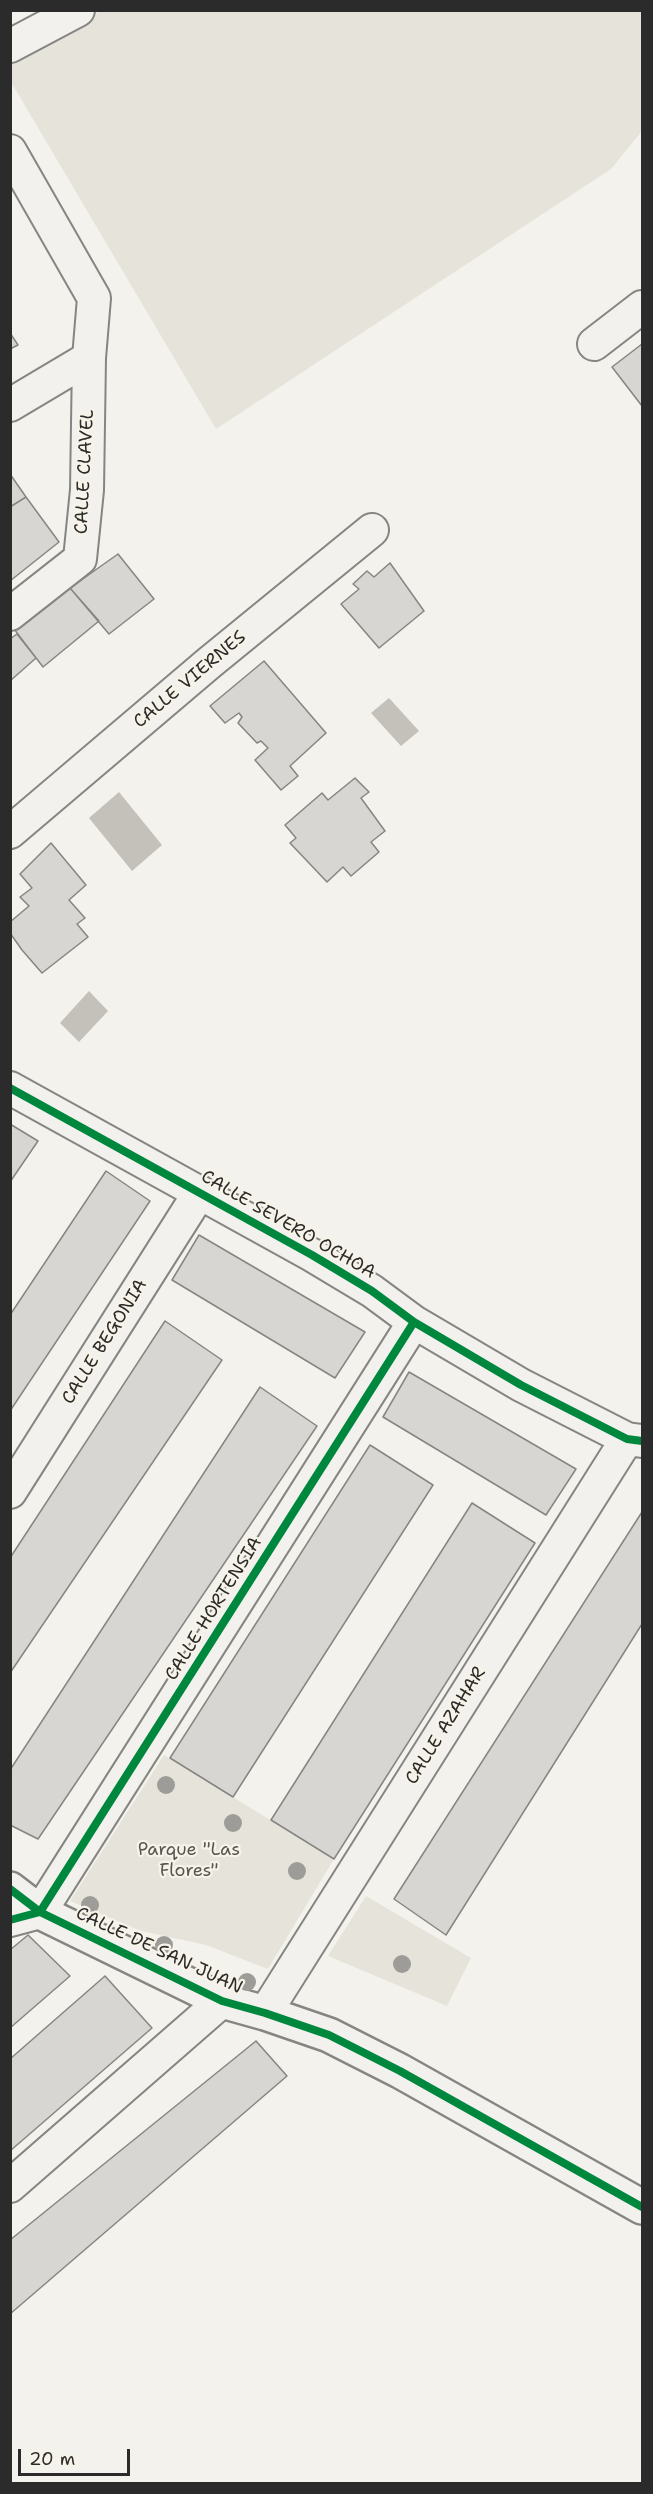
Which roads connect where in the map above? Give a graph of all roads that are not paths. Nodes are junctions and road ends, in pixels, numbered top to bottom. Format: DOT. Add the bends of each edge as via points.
graph roads {
  1 [pos="78,10"];
  2 [pos="10,46"];
  3 [pos="10,151"];
  4 [pos="642,307"];
  5 [pos="594,344"];
  6 [pos="89,358"];
  7 [pos="10,405"];
  8 [pos="372,530"];
  9 [pos="10,614"];
  10 [pos="10,832"];
  11 [pos="10,1088"];
  12 [pos="200,1192"];
  13 [pos="414,1322"];
  14 [pos="635,1440"];
  15 [pos="10,1492"];
  16 [pos="10,1889"];
  17 [pos="25,1916"];
  18 [pos="222,2001"];
  19 [pos="265,2013"];
  20 [pos="10,2186"];
  21 [pos="642,2207"];
  1 -- 2 [label="street"];
  3 -- 6 [label="street, CALLE CLAVEL" via="94,298"];
  4 -- 5 [label="street"];
  6 -- 7 [label="street"];
  6 -- 9 [label="street, CALLE CLAVEL" via="87,490 80,559"];
  8 -- 10 [label="street, CALLE VIERNES"];
  11 -- 12 [label="street, CALLE SEVERO OCHOA"];
  12 -- 13 [label="street, CALLE SEVERO OCHOA" via="372,1291"];
  12 -- 15 [label="street, CALLE BEGONIA"];
  13 -- 14 [label="street, CALLE SEVERO OCHOA" via="521,1385"];
  13 -- 17 [label="street, CALLE HORTENSIA"];
  14 -- 19 [label="street, CALLE AZAHAR"];
  16 -- 17 [label="street, CALLE DE SAN JUAN"];
  17 -- 18 [label="street, CALLE DE SAN JUAN"];
  18 -- 19 [label="street, CALLE DE SAN JUAN"];
  18 -- 20 [label="street"];
  19 -- 21 [label="street, CALLE DE SAN JUAN" via="329,2035"];
}
